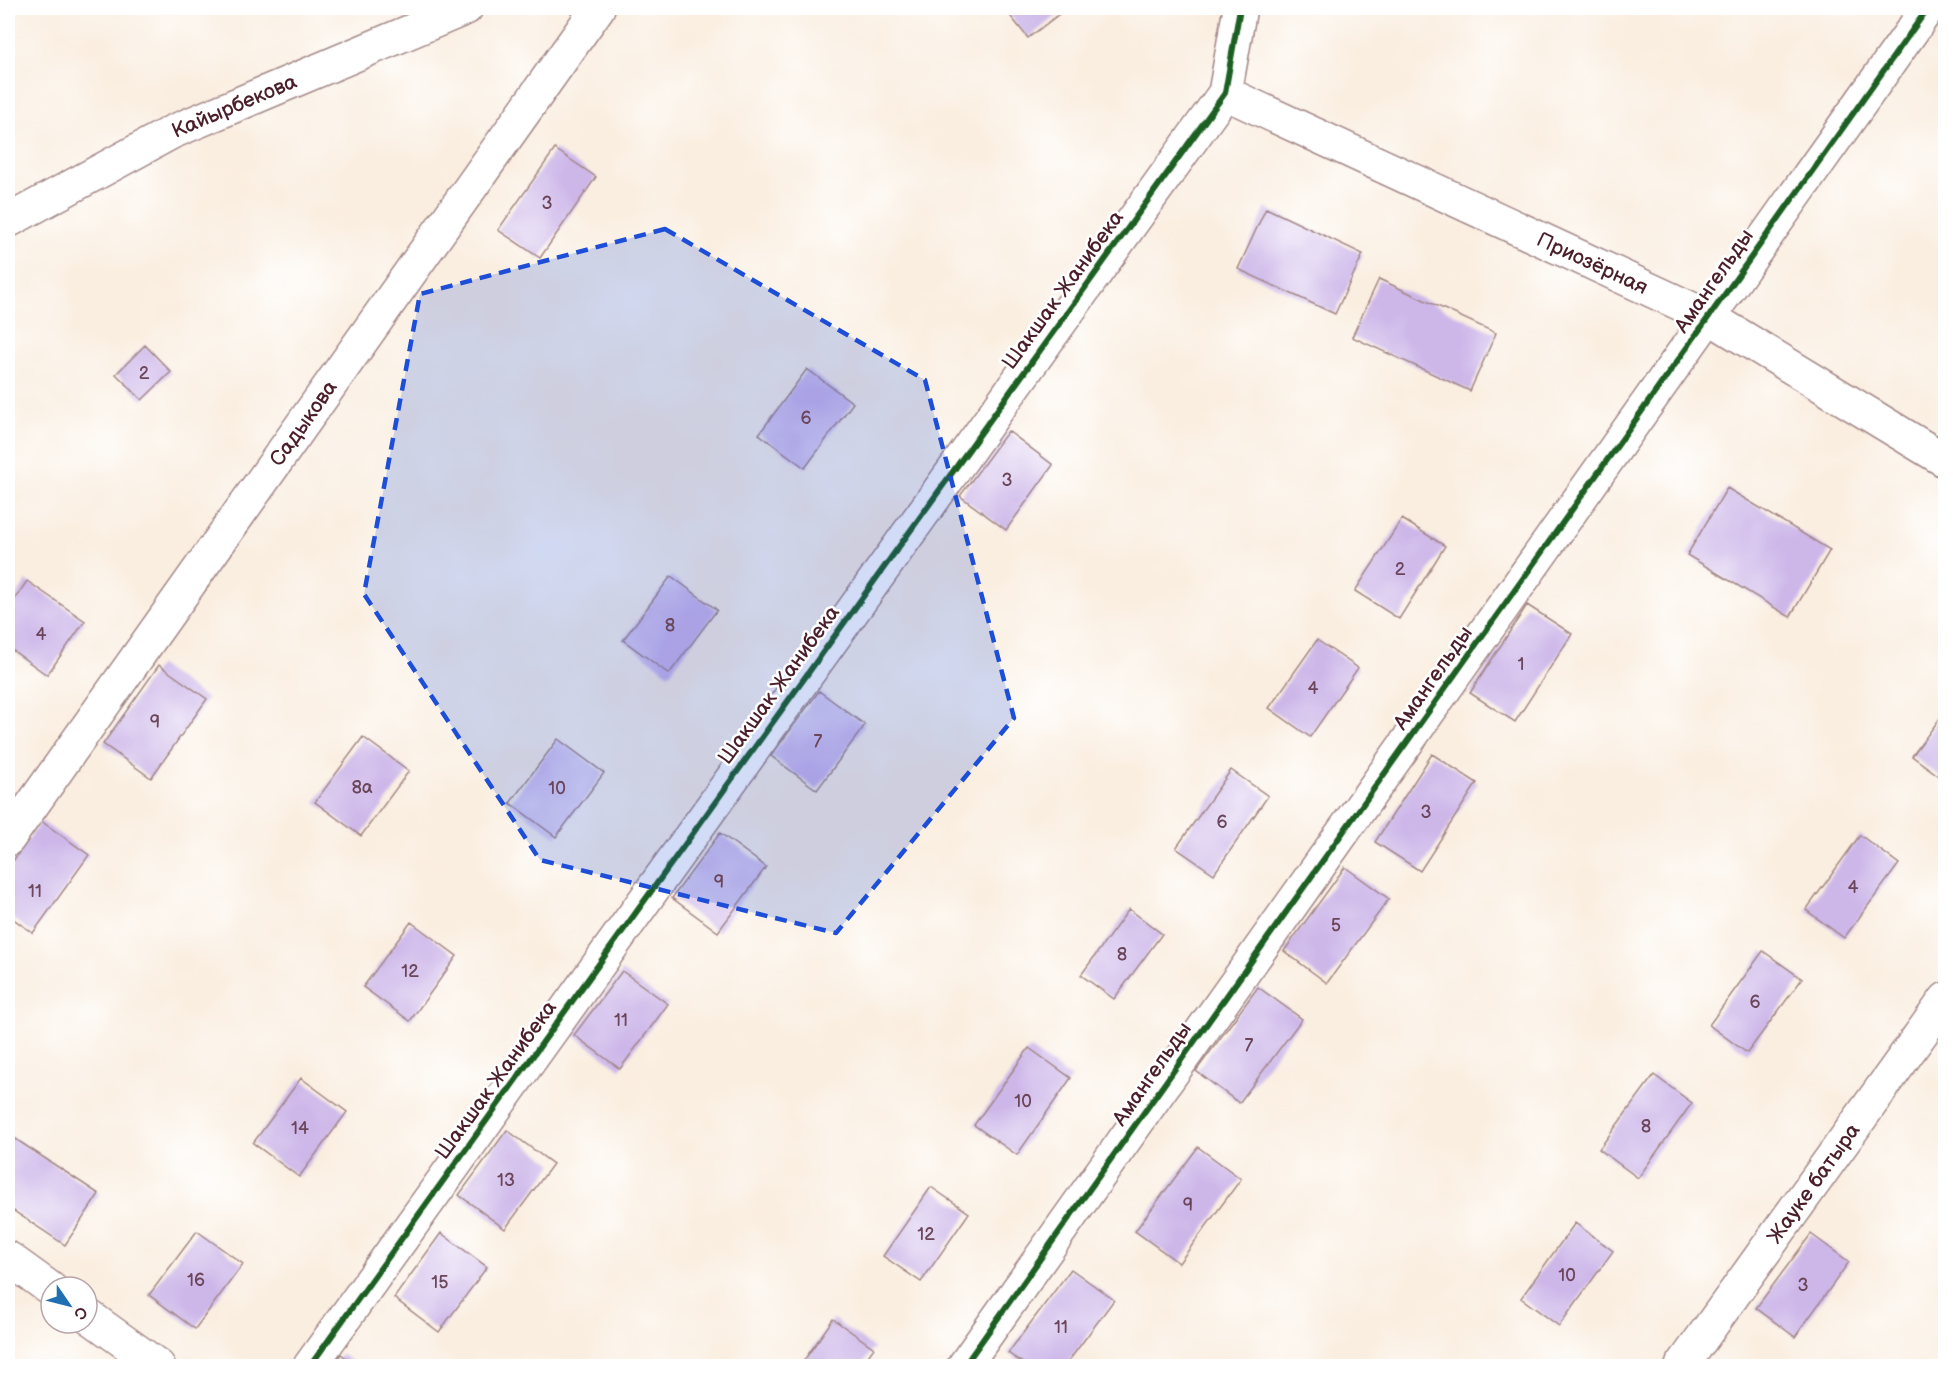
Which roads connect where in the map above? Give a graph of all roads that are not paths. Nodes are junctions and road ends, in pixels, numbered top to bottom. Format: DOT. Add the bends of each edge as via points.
graph roads {
  1 [pos="466,8"];
  2 [pos="598,8"];
  3 [pos="1240,8"];
  4 [pos="1928,8"];
  5 [pos="1225,93"];
  6 [pos="8,221"];
  7 [pos="1709,316"];
  8 [pos="1946,461"];
  9 [pos="8,839"];
  10 [pos="1946,999"];
  11 [pos="8,1258"];
  12 [pos="39,1280"];
  13 [pos="99,1324"];
  14 [pos="158,1366"];
  15 [pos="310,1366"];
  16 [pos="964,1366"];
  17 [pos="1682,1366"];
  1 -- 6 [label="street, Кайырбекова" via="172,132"];
  2 -- 9 [label="street, Садыкова"];
  3 -- 5 [label="street, Шакшак Жанибека"];
  4 -- 7 [label="street, Амангельды"];
  5 -- 7 [label="street, Приозёрная"];
  5 -- 15 [label="street, Шакшак Жанибека"];
  7 -- 8 [label="street, Приозёрная"];
  7 -- 16 [label="street, Амангельды"];
  10 -- 17 [label="street, Жауке батыра"];
  11 -- 12 [label="street"];
  13 -- 14 [label="street"];
}
